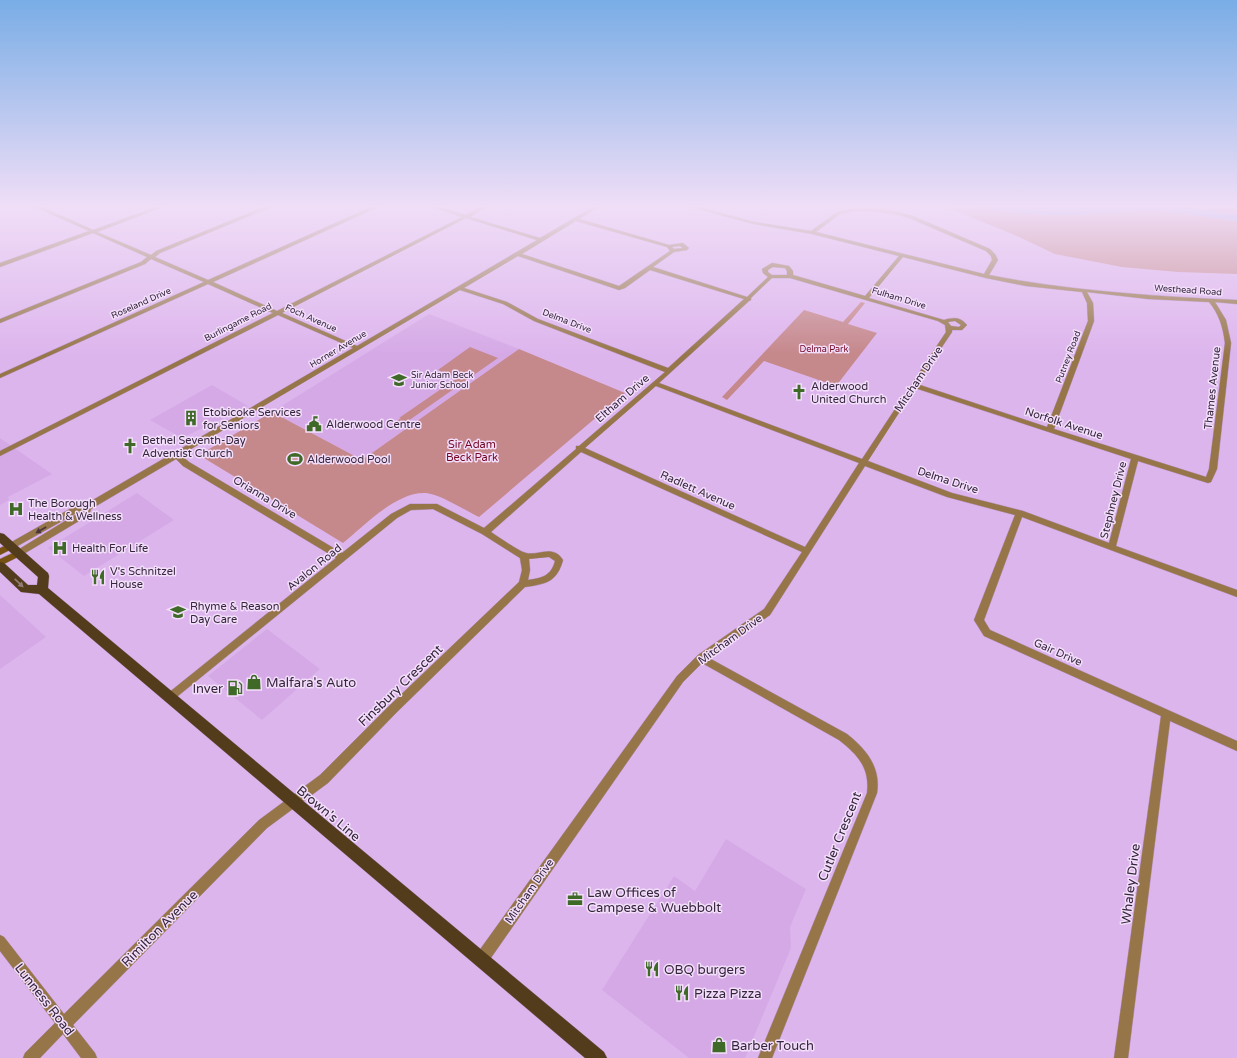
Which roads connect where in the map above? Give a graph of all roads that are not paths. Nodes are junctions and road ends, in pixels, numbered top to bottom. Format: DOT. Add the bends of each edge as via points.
graph roads {
  1 [pos="24,256"];
  2 [pos="268,256"];
  3 [pos="388,256"];
  4 [pos="514,256"];
  5 [pos="525,256"];
  6 [pos="667,256"];
  7 [pos="901,256"];
  8 [pos="907,256"];
  9 [pos="993,256"];
  10 [pos="151,257"];
  11 [pos="0,265"];
  12 [pos="650,268"];
  13 [pos="775,276"];
  14 [pos="790,276"];
  15 [pos="986,276"];
  16 [pos="209,283"];
  17 [pos="460,288"];
  18 [pos="1084,291"];
  19 [pos="748,298"];
  20 [pos="866,298"];
  21 [pos="1211,301"];
  22 [pos="1237,302"];
  23 [pos="277,312"];
  24 [pos="0,321"];
  25 [pos="944,322"];
  26 [pos="949,328"];
  27 [pos="358,348"];
  28 [pos="669,371"];
  29 [pos="0,376"];
  30 [pos="654,383"];
  31 [pos="913,385"];
  32 [pos="1050,430"];
  33 [pos="579,448"];
  34 [pos="0,454"];
  35 [pos="176,455"];
  36 [pos="1135,458"];
  37 [pos="864,462"];
  38 [pos="1208,480"];
  39 [pos="1020,513"];
  40 [pos="485,532"];
  41 [pos="0,537"];
  42 [pos="1112,548"];
  43 [pos="15,549"];
  44 [pos="807,551"];
  45 [pos="0,552"];
  46 [pos="524,556"];
  47 [pos="343,558"];
  48 [pos="0,564"];
  49 [pos="523,584"];
  50 [pos="42,590"];
  51 [pos="1237,594"];
  52 [pos="701,658"];
  53 [pos="170,697"];
  54 [pos="1166,714"];
  55 [pos="1237,746"];
  56 [pos="292,801"];
  57 [pos="0,941"];
  58 [pos="481,960"];
  59 [pos="64,1023"];
  60 [pos="30,1058"];
  61 [pos="90,1058"];
  62 [pos="598,1058"];
  63 [pos="765,1058"];
  64 [pos="1121,1058"];
  1 -- 11 [label="street"];
  2 -- 16 [label="street, Roseland Drive"];
  3 -- 23 [label="street, Burlingame Road"];
  4 -- 17 [label="street, Horner Avenue"];
  5 -- 12 [label="street" via="619,288"];
  6 -- 12 [label="street"];
  7 -- 20 [label="street"];
  8 -- 15 [label="street, Westhead Road"];
  9 -- 15 [label="street" via="995,260"];
  10 -- 16 [label="street, Foch Avenue"];
  10 -- 24 [label="street" via="144,263"];
  12 -- 19 [label="street"];
  13 -- 14 [label="street, Fulham Drive"];
  13 -- 14 [label="street" via="766,273 765,269 772,265 787,267"];
  13 -- 19 [label="street, Eltham Drive"];
  14 -- 20 [label="street, Fulham Drive"];
  15 -- 18 [label="street, Westhead Road"];
  16 -- 23 [label="street, Foch Avenue"];
  16 -- 29 [label="street, Roseland Drive"];
  17 -- 27 [label="street, Horner Avenue"];
  17 -- 28 [label="street, Delma Drive" via="505,303 536,320"];
  18 -- 21 [label="street, Westhead Road"];
  18 -- 32 [label="street, Putney Road" via="1090,303 1091,321"];
  19 -- 28 [label="street, Eltham Drive"];
  20 -- 25 [label="street, Fulham Drive"];
  21 -- 22 [label="street, Westhead Road"];
  21 -- 38 [label="street, Thames Avenue" via="1226,325 1228,343 1213,469"];
  23 -- 27 [label="street, Foch Avenue"];
  23 -- 34 [label="street, Burlingame Road"];
  25 -- 26 [label="street"];
  25 -- 26 [label="street, Fulham Drive" via="955,320 964,325 961,328"];
  26 -- 31 [label="street, Mitcham Drive" via="949,332"];
  27 -- 35 [label="street, Horner Avenue"];
  28 -- 30 [label="street, Eltham Drive"];
  30 -- 33 [label="street, Eltham Drive"];
  30 -- 37 [label="street, Delma Drive"];
  31 -- 32 [label="street, Norfolk Avenue"];
  31 -- 37 [label="street, Mitcham Drive"];
  32 -- 36 [label="street, Norfolk Avenue"];
  33 -- 40 [label="street, Eltham Drive"];
  33 -- 44 [label="street, Radlett Avenue"];
  35 -- 43 [label="street, Horner Avenue" via="88,507 86,513"];
  35 -- 47 [label="street, Orianna Drive" via="186,464"];
  36 -- 38 [label="street, Norfolk Avenue"];
  36 -- 42 [label="street, Stephney Drive"];
  37 -- 39 [label="street, Delma Drive" via="950,495"];
  37 -- 44 [label="street, Mitcham Drive"];
  39 -- 42 [label="street, Delma Drive"];
  39 -- 54 [label="street, Gair Drive" via="978,620 987,633"];
  40 -- 46 [label="street"];
  40 -- 47 [label="street, Avalon Road" via="434,506 415,506 394,516"];
  41 -- 43 [label="main road"];
  42 -- 51 [label="street, Delma Drive"];
  43 -- 45 [label="main road, Horner Avenue"];
  43 -- 48 [label="main road, Horner Avenue"];
  43 -- 50 [label="main road" via="44,576"];
  44 -- 52 [label="street, Mitcham Drive" via="767,612"];
  46 -- 49 [label="street" via="526,570"];
  46 -- 49 [label="street" via="550,554 559,560 557,571 547,580"];
  47 -- 53 [label="street, Avalon Road"];
  48 -- 50 [label="main road, one-way" via="25,589"];
  49 -- 56 [label="street, Finsbury Crescent" via="324,779"];
  50 -- 53 [label="main road, Brown's Line"];
  52 -- 58 [label="street, Mitcham Drive" via="680,679"];
  52 -- 63 [label="street, Cutler Crescent" via="843,737 861,752 873,776 872,793"];
  53 -- 56 [label="main road, Brown's Line"];
  54 -- 55 [label="street, Gair Drive"];
  54 -- 64 [label="street, Whaley Drive"];
  56 -- 58 [label="main road, Brown's Line"];
  56 -- 59 [label="street, Rimilton Avenue" via="263,824"];
  57 -- 59 [label="street, Lunness Road"];
  58 -- 62 [label="main road, Brown's Line"];
  59 -- 60 [label="street, Rimilton Avenue"];
  59 -- 61 [label="street, Lunness Road"];
}
